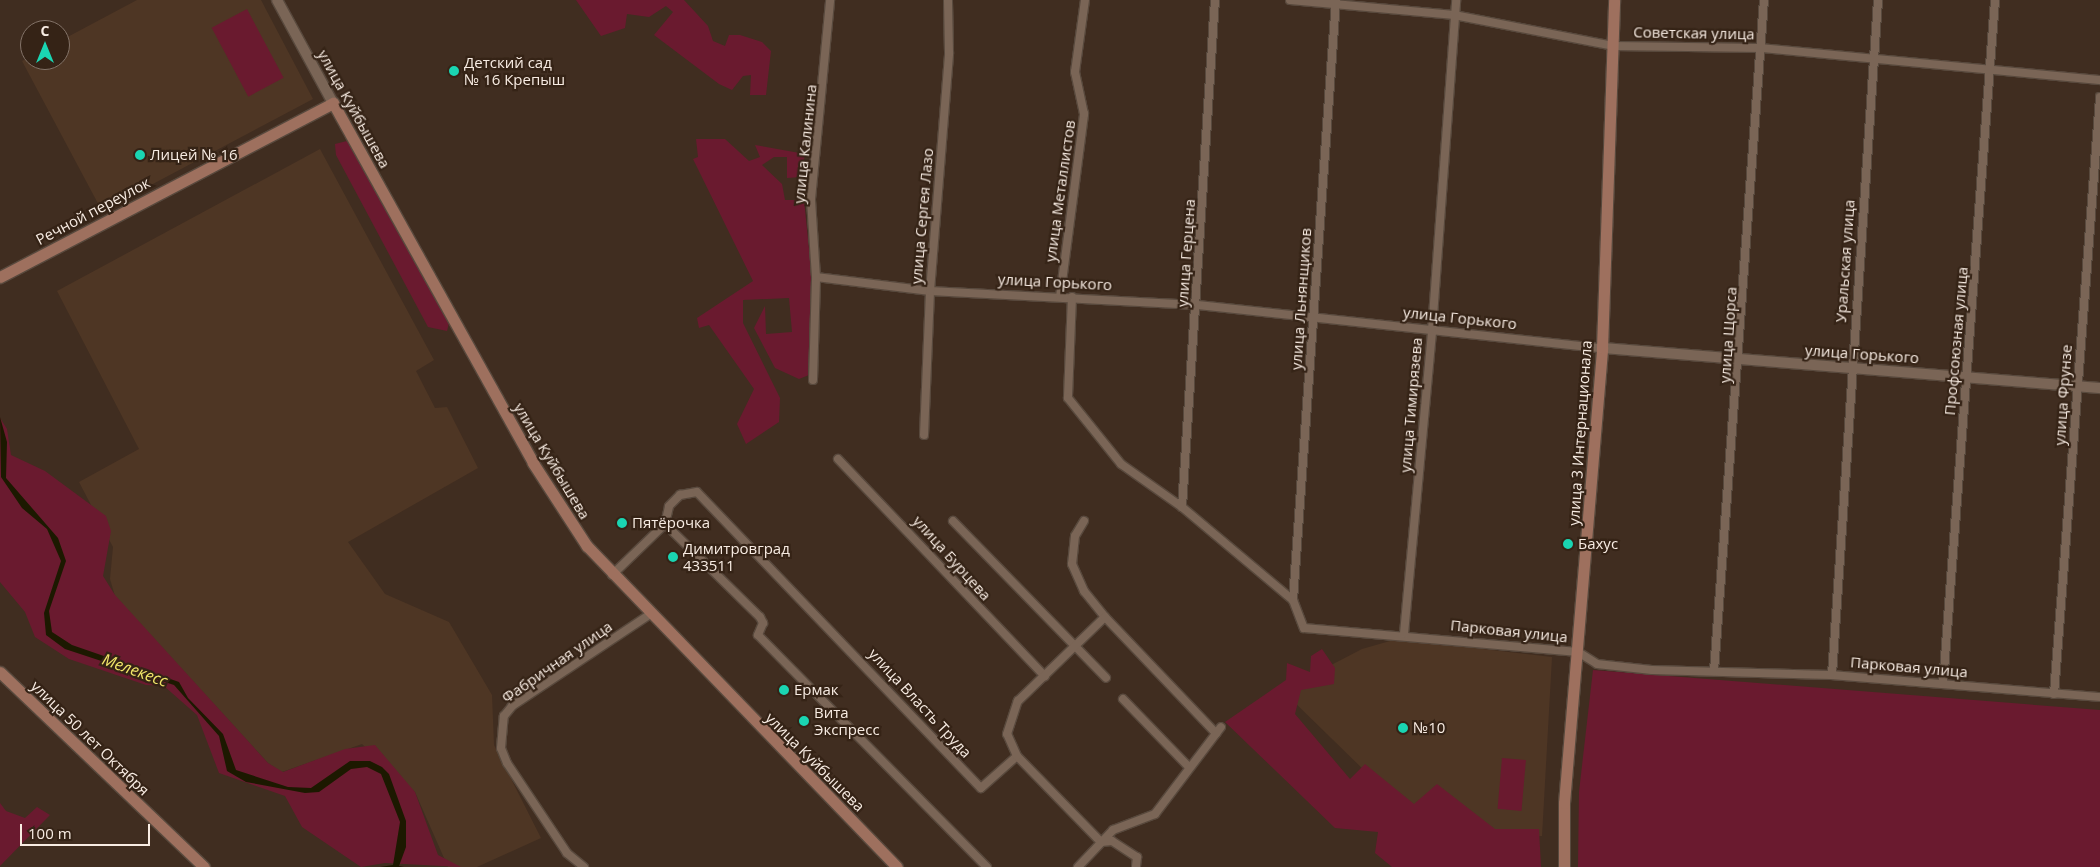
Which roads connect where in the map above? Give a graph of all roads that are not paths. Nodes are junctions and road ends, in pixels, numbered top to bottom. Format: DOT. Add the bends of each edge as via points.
graph roads {
  1 [pos="277,0"];
  2 [pos="830,0"];
  3 [pos="948,0"];
  4 [pos="1085,0"];
  5 [pos="1216,0"];
  6 [pos="1290,0"];
  7 [pos="1456,0"];
  8 [pos="1614,0"];
  9 [pos="1764,0"];
  10 [pos="1878,0"];
  11 [pos="1996,0"];
  12 [pos="1335,2"];
  13 [pos="1454,15"];
  14 [pos="1613,46"];
  15 [pos="1761,48"];
  16 [pos="1874,59"];
  17 [pos="1991,69"];
  18 [pos="2100,80"];
  19 [pos="2100,98"];
  20 [pos="333,103"];
  21 [pos="816,276"];
  22 [pos="0,277"];
  23 [pos="930,291"];
  24 [pos="1060,297"];
  25 [pos="1072,297"];
  26 [pos="1196,305"];
  27 [pos="1313,319"];
  28 [pos="1432,330"];
  29 [pos="1602,348"];
  30 [pos="1740,361"];
  31 [pos="1850,369"];
  32 [pos="1967,376"];
  33 [pos="813,380"];
  34 [pos="2077,386"];
  35 [pos="2100,388"];
  36 [pos="924,435"];
  37 [pos="838,460"];
  38 [pos="1182,507"];
  39 [pos="953,521"];
  40 [pos="1084,521"];
  41 [pos="665,524"];
  42 [pos="612,575"];
  43 [pos="1293,600"];
  44 [pos="649,615"];
  45 [pos="1105,616"];
  46 [pos="1404,634"];
  47 [pos="1075,645"];
  48 [pos="1578,652"];
  49 [pos="1714,671"];
  50 [pos="0,672"];
  51 [pos="1832,675"];
  52 [pos="1045,676"];
  53 [pos="1106,678"];
  54 [pos="1943,684"];
  55 [pos="2054,694"];
  56 [pos="2100,697"];
  57 [pos="1123,699"];
  58 [pos="1017,756"];
  59 [pos="1189,767"];
  60 [pos="1101,842"];
  61 [pos="204,867"];
  62 [pos="584,867"];
  63 [pos="897,867"];
  64 [pos="986,867"];
  65 [pos="1078,867"];
  66 [pos="1136,867"];
  67 [pos="1564,867"];
  1 -- 20 [label="street, улица Куйбышева"];
  2 -- 21 [label="street, улица Калинина" via="811,199"];
  3 -- 23 [label="street, улица Сергея Лазо" via="949,53"];
  4 -- 24 [label="street, улица Металлистов" via="1075,72 1084,114"];
  5 -- 26 [label="street, улица Герцена"];
  6 -- 12 [label="street, Советская улица"];
  7 -- 13 [label="street, улица Тимирязева"];
  8 -- 14 [label="main road, улица 3 Интернационала"];
  9 -- 15 [label="street, улица Щорса"];
  10 -- 16 [label="street, Уральская улица"];
  11 -- 17 [label="street, Профсоюзная улица"];
  12 -- 13 [label="street, Советская улица"];
  12 -- 27 [label="street, улица Льнянщиков"];
  13 -- 14 [label="street, Советская улица"];
  13 -- 28 [label="street, улица Тимирязева"];
  14 -- 15 [label="street, Советская улица"];
  14 -- 29 [label="main road, улица 3 Интернационала"];
  15 -- 16 [label="street, Советская улица"];
  15 -- 30 [label="street, улица Щорса"];
  16 -- 17 [label="street, Советская улица"];
  16 -- 31 [label="street, Уральская улица"];
  17 -- 18 [label="street, Советская улица"];
  17 -- 32 [label="street, Профсоюзная улица"];
  19 -- 34 [label="street, улица Фрунзе"];
  20 -- 22 [label="main road, Речной переулок"];
  20 -- 42 [label="main road, улица Куйбышева" via="532,463 559,507"];
  21 -- 23 [label="street, улица Горького"];
  21 -- 33 [label="street, улица Калинина"];
  23 -- 24 [label="street, улица Горького"];
  23 -- 36 [label="street, улица Сергея Лазо"];
  24 -- 25 [label="street, улица Горького"];
  25 -- 26 [label="street, улица Горького"];
  25 -- 38 [label="street, Парковая улица" via="1068,398 1110,453"];
  26 -- 27 [label="street, улица Горького"];
  26 -- 38 [label="street, улица Герцена"];
  27 -- 28 [label="street, улица Горького"];
  27 -- 43 [label="street, улица Льнянщиков"];
  28 -- 29 [label="street, улица Горького"];
  28 -- 46 [label="street, улица Тимирязева"];
  29 -- 30 [label="street, улица Горького"];
  29 -- 48 [label="main road, улица 3 Интернационала"];
  30 -- 31 [label="street, улица Горького"];
  30 -- 49 [label="street, улица Щорса"];
  31 -- 32 [label="street, улица Горького"];
  31 -- 51 [label="street, Уральская улица"];
  32 -- 34 [label="street, улица Горького"];
  32 -- 54 [label="street, Профсоюзная улица"];
  34 -- 35 [label="street, улица Горького"];
  34 -- 55 [label="street, улица Фрунзе"];
  37 -- 52 [label="street, улица Бурцева"];
  38 -- 43 [label="street, Парковая улица"];
  39 -- 47 [label="street, улица Бурцева"];
  40 -- 45 [label="street" via="1074,536 1072,564 1084,591"];
  41 -- 42 [label="street"];
  41 -- 58 [label="street, улица Власть Труда" via="669,506 680,495 697,492 981,788"];
  41 -- 64 [label="street" via="760,617 763,623 758,635"];
  42 -- 44 [label="main road, улица Куйбышева"];
  43 -- 46 [label="street, Парковая улица" via="1304,628"];
  44 -- 62 [label="street, Фабричная улица" via="512,706 504,716 501,748 507,763 567,853"];
  44 -- 63 [label="main road, улица Куйбышева"];
  45 -- 47 [label="street"];
  45 -- 59 [label="street" via="1218,730"];
  46 -- 48 [label="street, Парковая улица"];
  47 -- 52 [label="street"];
  47 -- 53 [label="street, улица Бурцева"];
  48 -- 49 [label="street, Парковая улица" via="1597,664"];
  48 -- 67 [label="main road, улица 3 Интернационала"];
  49 -- 51 [label="street, Парковая улица"];
  50 -- 61 [label="main road, улица 50 лет Октября"];
  51 -- 54 [label="street, Парковая улица"];
  52 -- 58 [label="street" via="1018,701 1009,717 1007,734"];
  54 -- 55 [label="street, Парковая улица"];
  55 -- 56 [label="street, Парковая улица"];
  57 -- 59 [label="street"];
  58 -- 60 [label="street"];
  59 -- 60 [label="street" via="1155,814 1113,830"];
  60 -- 65 [label="street"];
  60 -- 66 [label="street" via="1112,841 1137,857"];
}
